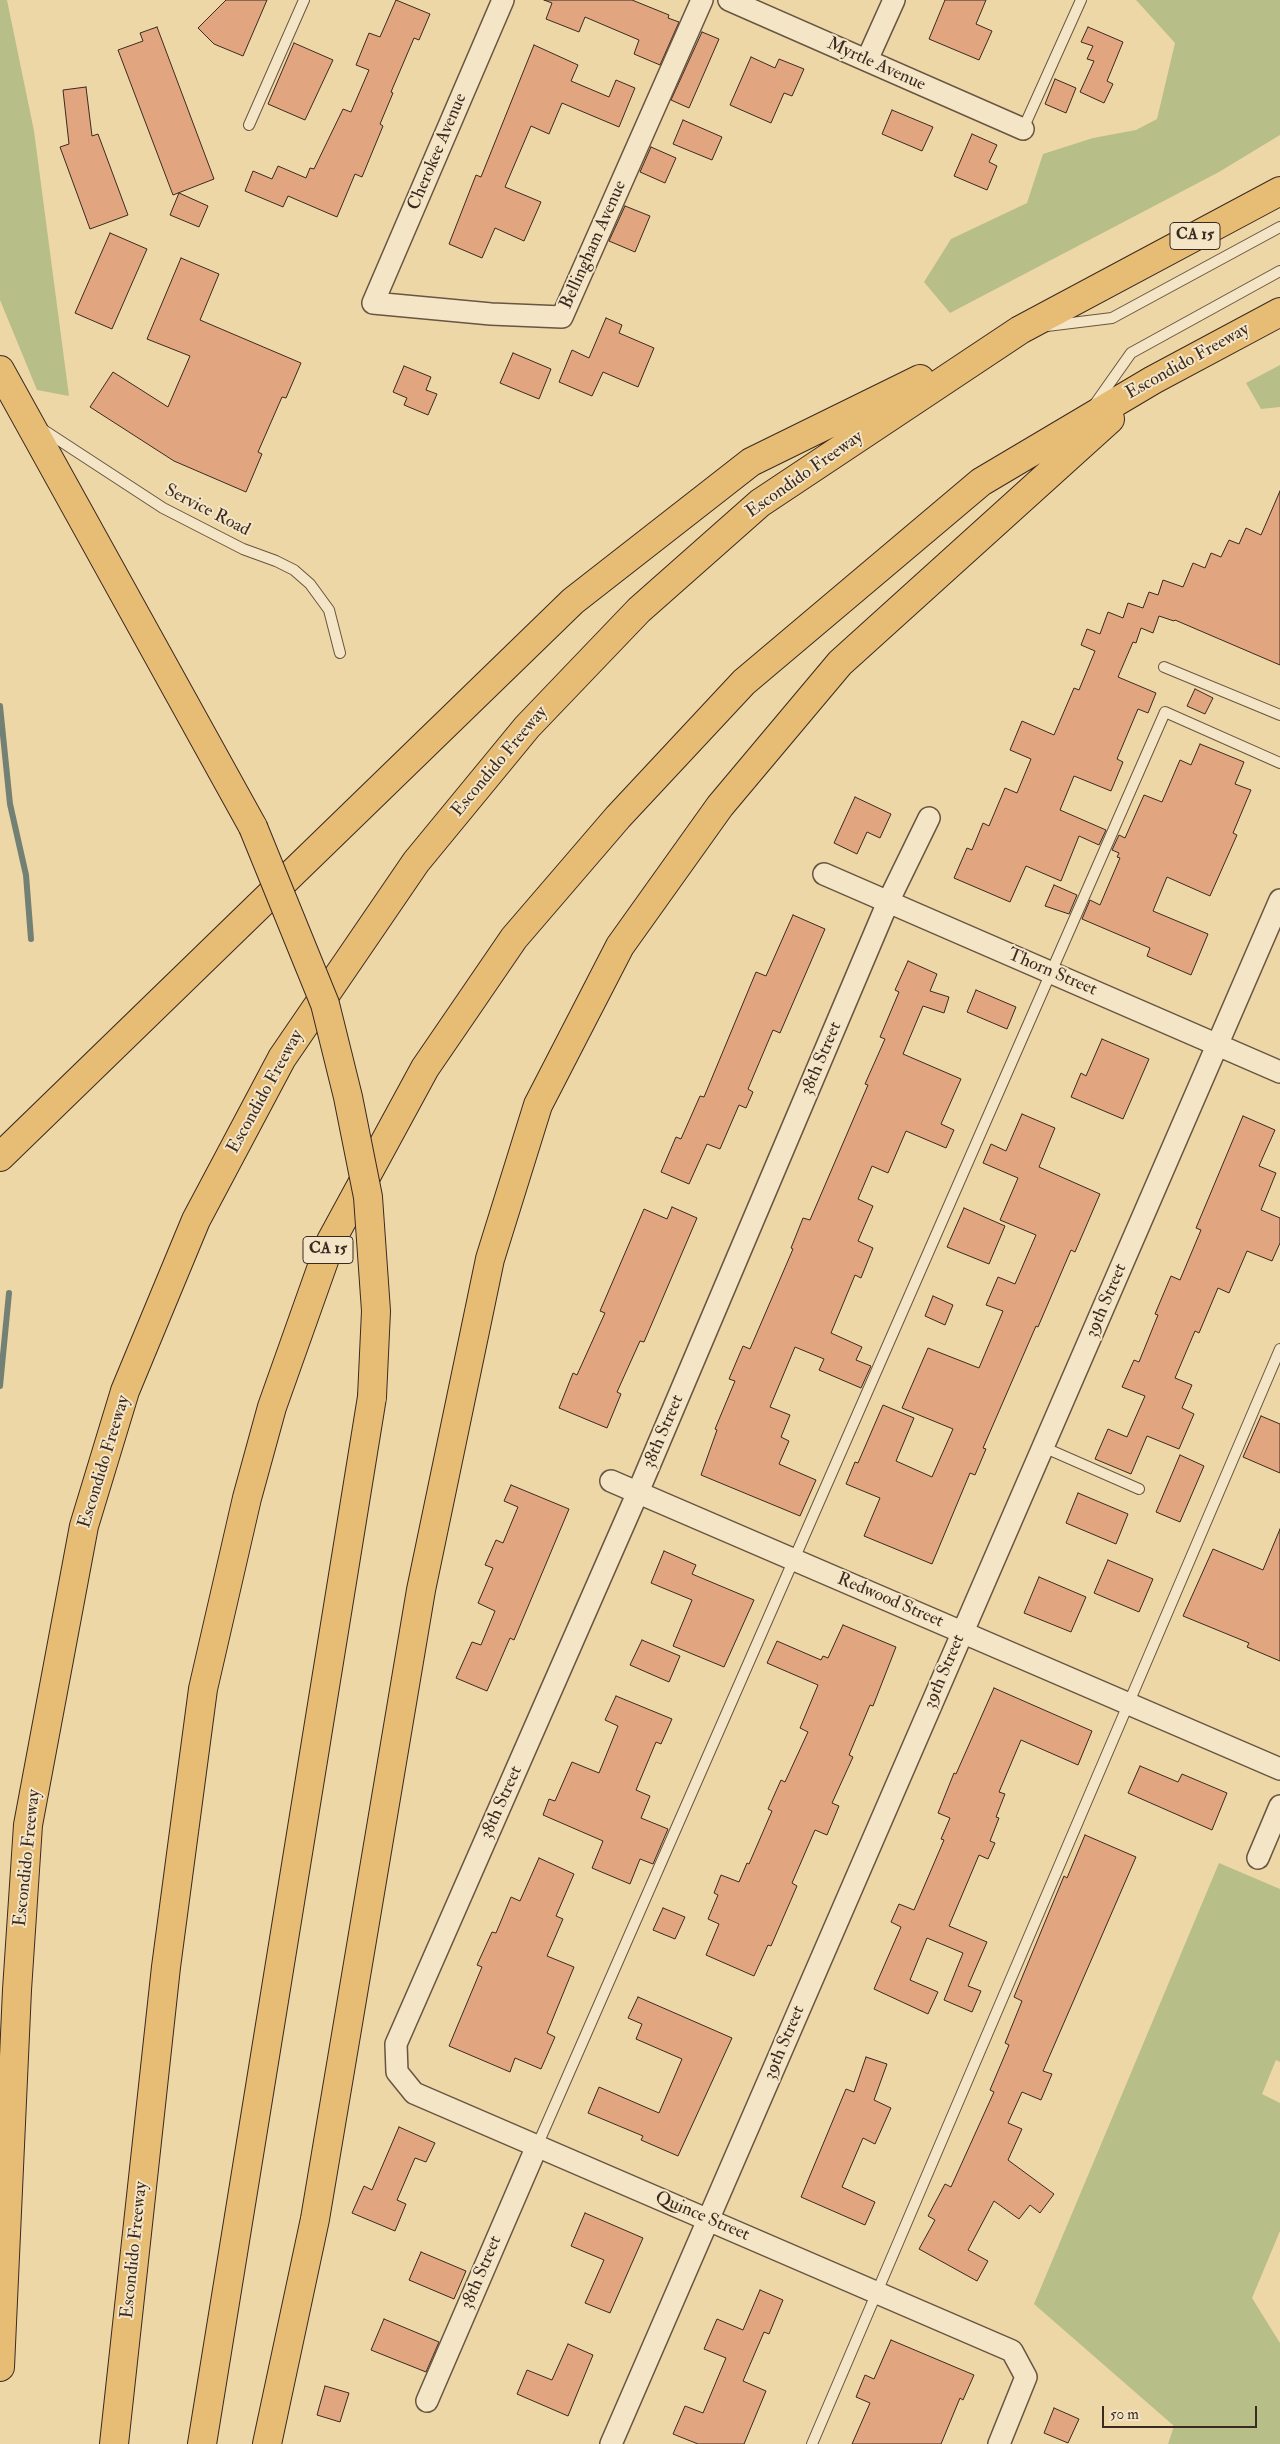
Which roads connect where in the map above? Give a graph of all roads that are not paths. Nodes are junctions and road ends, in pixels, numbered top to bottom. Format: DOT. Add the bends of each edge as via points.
graph roads {
  1 [pos="304,0"];
  2 [pos="503,0"];
  3 [pos="702,0"];
  4 [pos="729,0"];
  5 [pos="894,0"];
  6 [pos="1082,0"];
  7 [pos="867,60"];
  8 [pos="249,125"];
  9 [pos="1024,129"];
  10 [pos="1280,191"];
  11 [pos="1280,227"];
  12 [pos="1280,271"];
  13 [pos="373,303"];
  14 [pos="1280,312"];
  15 [pos="1020,330"];
  16 [pos="0,370"];
  17 [pos="1152,380"];
  18 [pos="26,419"];
  19 [pos="1085,420"];
  20 [pos="340,653"];
  21 [pos="1164,667"];
  22 [pos="1280,715"];
  23 [pos="1280,763"];
  24 [pos="929,818"];
  25 [pos="824,874"];
  26 [pos="1280,900"];
  27 [pos="888,902"];
  28 [pos="1051,973"];
  29 [pos="1217,1045"];
  30 [pos="1280,1072"];
  31 [pos="0,1157"];
  32 [pos="1280,1349"];
  33 [pos="1044,1447"];
  34 [pos="611,1481"];
  35 [pos="1139,1489"];
  36 [pos="638,1492"];
  37 [pos="794,1560"];
  38 [pos="962,1632"];
  39 [pos="1129,1703"];
  40 [pos="1280,1769"];
  41 [pos="1280,1806"];
  42 [pos="1258,1858"];
  43 [pos="396,2044"];
  44 [pos="537,2146"];
  45 [pos="708,2220"];
  46 [pos="877,2292"];
  47 [pos="0,2367"];
  48 [pos="428,2401"];
  49 [pos="114,2444"];
  50 [pos="202,2444"];
  51 [pos="267,2444"];
  52 [pos="611,2444"];
  53 [pos="812,2444"];
  54 [pos="999,2444"];
  1 -- 8 [label="lane"];
  2 -- 13 [label="street, Cherokee Avenue"];
  3 -- 13 [label="street, Bellingham Avenue" via="562,317"];
  4 -- 7 [label="street, Myrtle Avenue"];
  5 -- 7 [label="street"];
  6 -- 9 [label="lane"];
  7 -- 9 [label="street, Myrtle Avenue"];
  10 -- 15 [label="highway, Escondido Freeway / CA 15"];
  11 -- 15 [label="lane" via="1112,318"];
  12 -- 19 [label="lane" via="1131,353"];
  14 -- 17 [label="highway, Escondido Freeway / CA 15"];
  15 -- 31 [label="highway" via="751,462 573,601"];
  15 -- 47 [label="highway, Escondido Freeway / CA 15" via="760,503 639,610 527,727 416,862 282,1058 196,1220 126,1391 84,1526 28,1825"];
  16 -- 18 [label="highway"];
  17 -- 19 [label="highway, Escondido Freeway / CA 15"];
  17 -- 51 [label="highway" via="834,671 720,806 620,946 538,1105 490,1259 422,1590 317,2210"];
  18 -- 20 [label="lane, Service Road" via="163,508 243,549 294,570 310,584 329,610"];
  18 -- 50 [label="highway, bridge" via="253,827 325,1004 368,1197 376,1310 372,1397"];
  19 -- 49 [label="highway, Escondido Freeway / CA 15" via="981,482 744,682 618,817 514,938 425,1068 331,1240 272,1407 247,1498 203,1688 166,1967"];
  21 -- 22 [label="lane"];
  23 -- 28 [label="lane" via="1165,712"];
  24 -- 27 [label="street, 38th Street"];
  25 -- 27 [label="street, Thorn Street"];
  26 -- 29 [label="street, 39th Street"];
  27 -- 28 [label="street, Thorn Street"];
  27 -- 36 [label="street, 38th Street"];
  28 -- 29 [label="street, Thorn Street"];
  28 -- 37 [label="lane"];
  29 -- 30 [label="street, Thorn Street"];
  29 -- 33 [label="street, 39th Street"];
  32 -- 39 [label="lane"];
  33 -- 35 [label="lane"];
  33 -- 38 [label="street, 39th Street"];
  34 -- 36 [label="street, Redwood Street"];
  36 -- 37 [label="street, Redwood Street"];
  36 -- 43 [label="street, 38th Street"];
  37 -- 38 [label="street, Redwood Street"];
  37 -- 44 [label="lane"];
  38 -- 39 [label="street, Redwood Street"];
  38 -- 45 [label="street, 39th Street"];
  39 -- 40 [label="street, Redwood Street"];
  39 -- 46 [label="lane"];
  41 -- 42 [label="street"];
  43 -- 44 [label="street, Quince Street" via="396,2072 414,2093"];
  44 -- 45 [label="street, Quince Street"];
  44 -- 48 [label="street, 38th Street"];
  45 -- 46 [label="street, Quince Street"];
  45 -- 52 [label="street, 39th Street"];
  46 -- 53 [label="lane"];
  46 -- 54 [label="street, Quince Street" via="1012,2351 1026,2377"];
}
